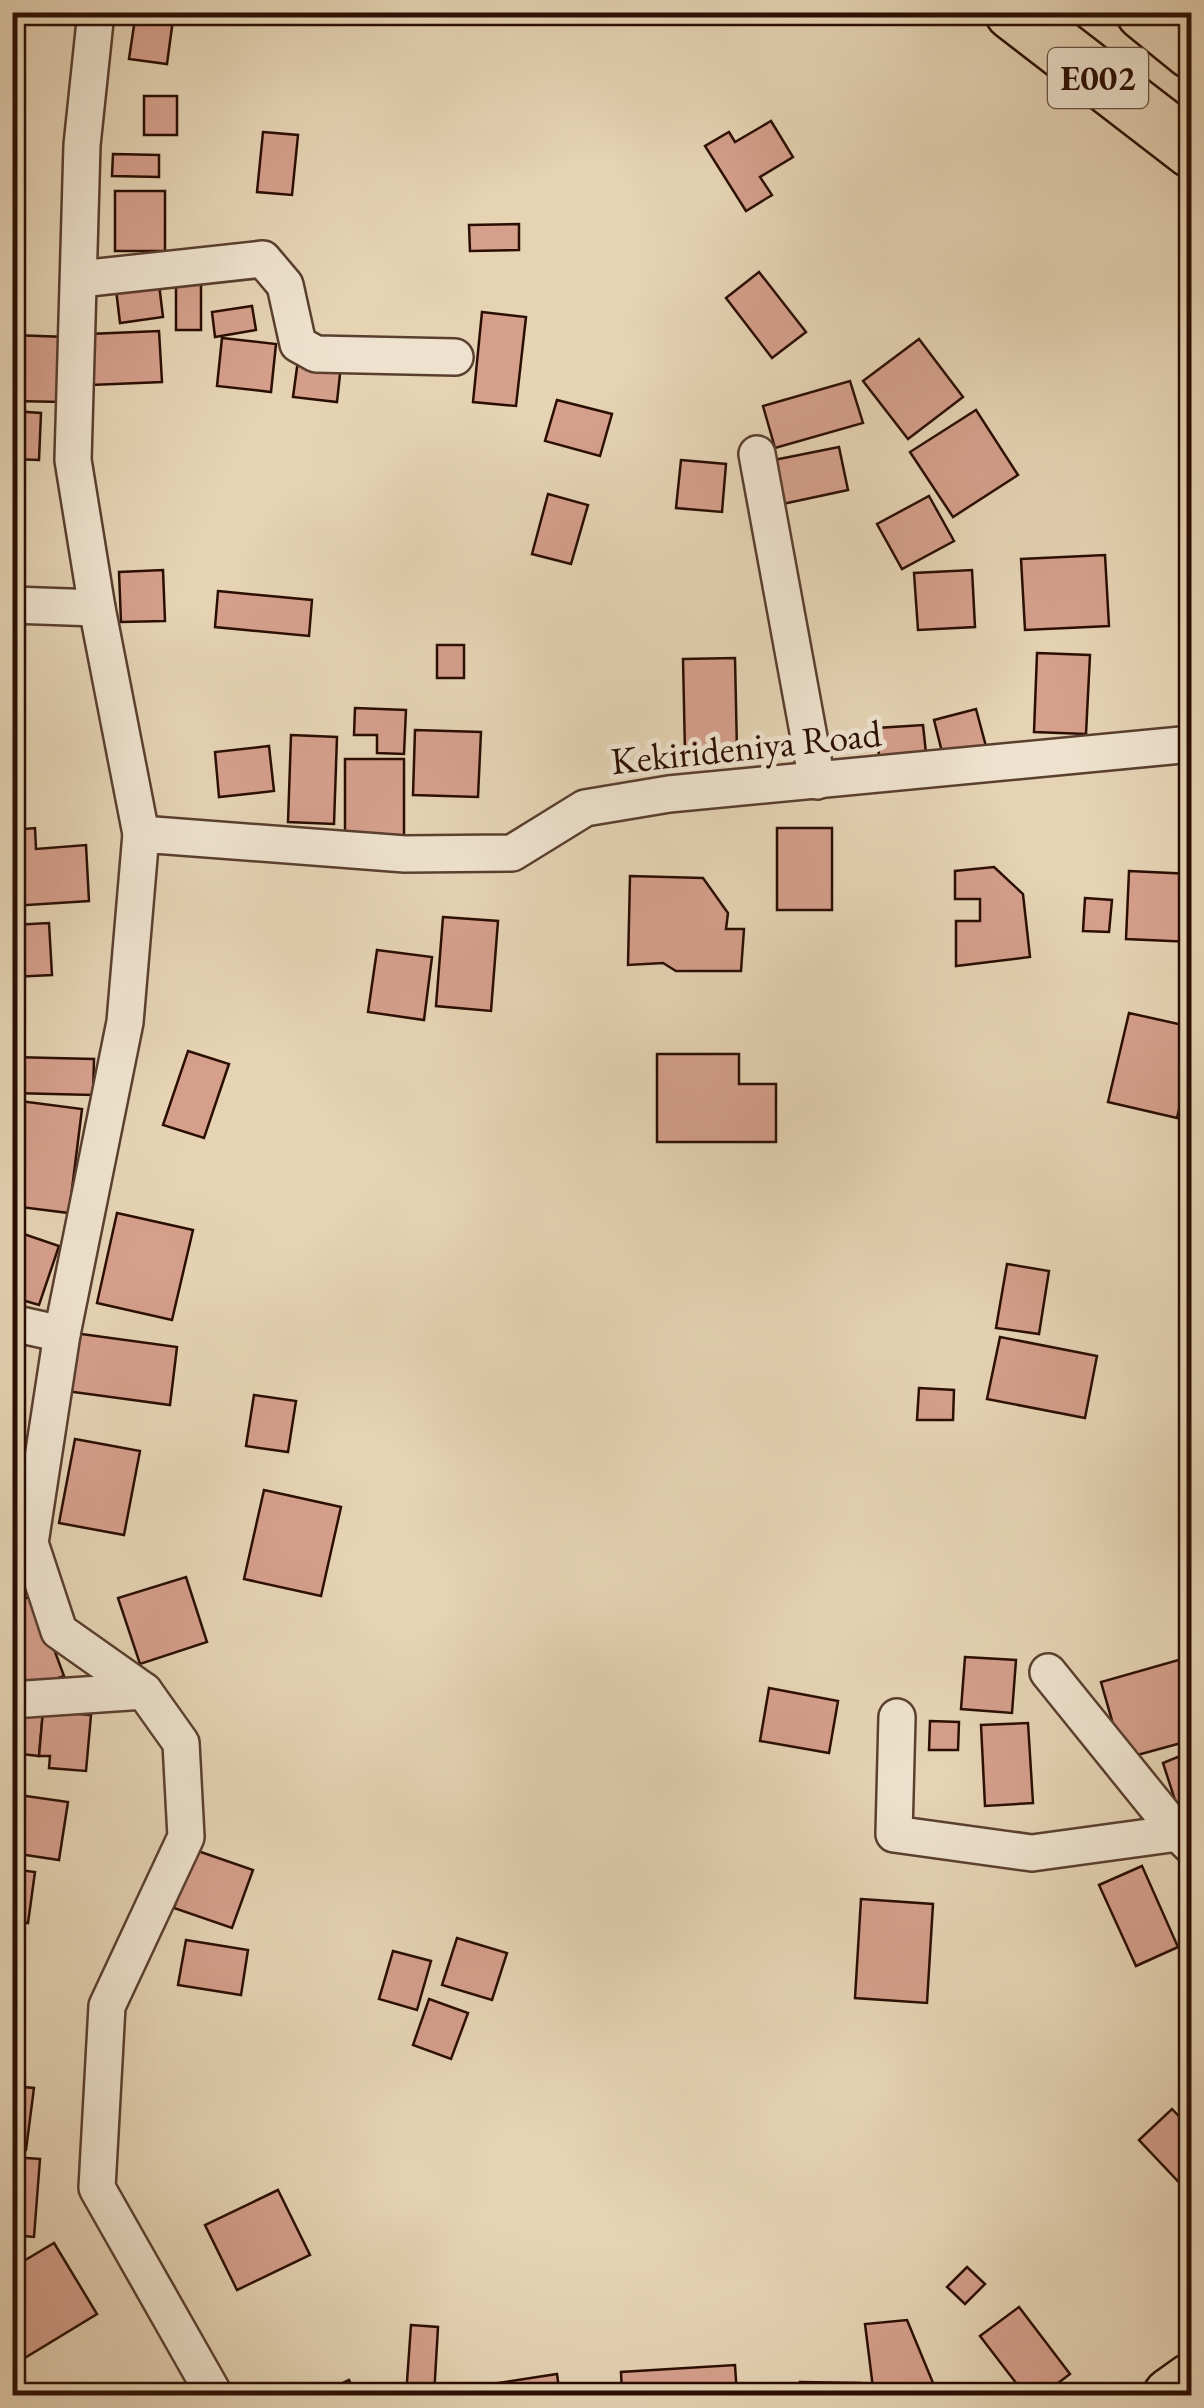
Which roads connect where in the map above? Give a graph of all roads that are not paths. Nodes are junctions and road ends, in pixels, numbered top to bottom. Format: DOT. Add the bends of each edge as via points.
graph roads {
  1 [pos="96,12"];
  2 [pos="1013,12"];
  3 [pos="1144,12"];
  4 [pos="1192,51"];
  5 [pos="1188,147"];
  6 [pos="80,279"];
  7 [pos="454,357"];
  8 [pos="756,454"];
  9 [pos="12,605"];
  10 [pos="96,608"];
  11 [pos="1192,744"];
  12 [pos="817,781"];
  13 [pos="142,834"];
  14 [pos="12,1322"];
  15 [pos="62,1334"];
  16 [pos="1048,1672"];
  17 [pos="144,1691"];
  18 [pos="12,1700"];
  19 [pos="897,1717"];
  20 [pos="1185,1840"];
  21 [pos="1192,2380"];
  22 [pos="215,2396"];
  23 [pos="1172,2396"];
  1 -- 6 [label="street" via="82,145"];
  2 -- 5 [label="main road, E002"];
  3 -- 4 [label="main road, E002"];
  6 -- 7 [label="street" via="263,259 285,284 298,344 316,354"];
  6 -- 10 [label="street" via="73,460"];
  8 -- 12 [label="street"];
  9 -- 10 [label="street"];
  10 -- 13 [label="street"];
  11 -- 12 [label="street, Kekirideniya Road"];
  12 -- 13 [label="street, Kekirideniya Road" via="585,808 512,853 405,854"];
  13 -- 15 [label="street" via="126,1022"];
  14 -- 15 [label="street"];
  15 -- 17 [label="street" via="30,1543 58,1631"];
  16 -- 20 [label="street"];
  17 -- 18 [label="street"];
  17 -- 22 [label="street" via="181,1743 186,1836 108,2006 97,2188"];
  19 -- 20 [label="street" via="894,1834 1032,1853"];
  21 -- 23 [label="main road"];
}
